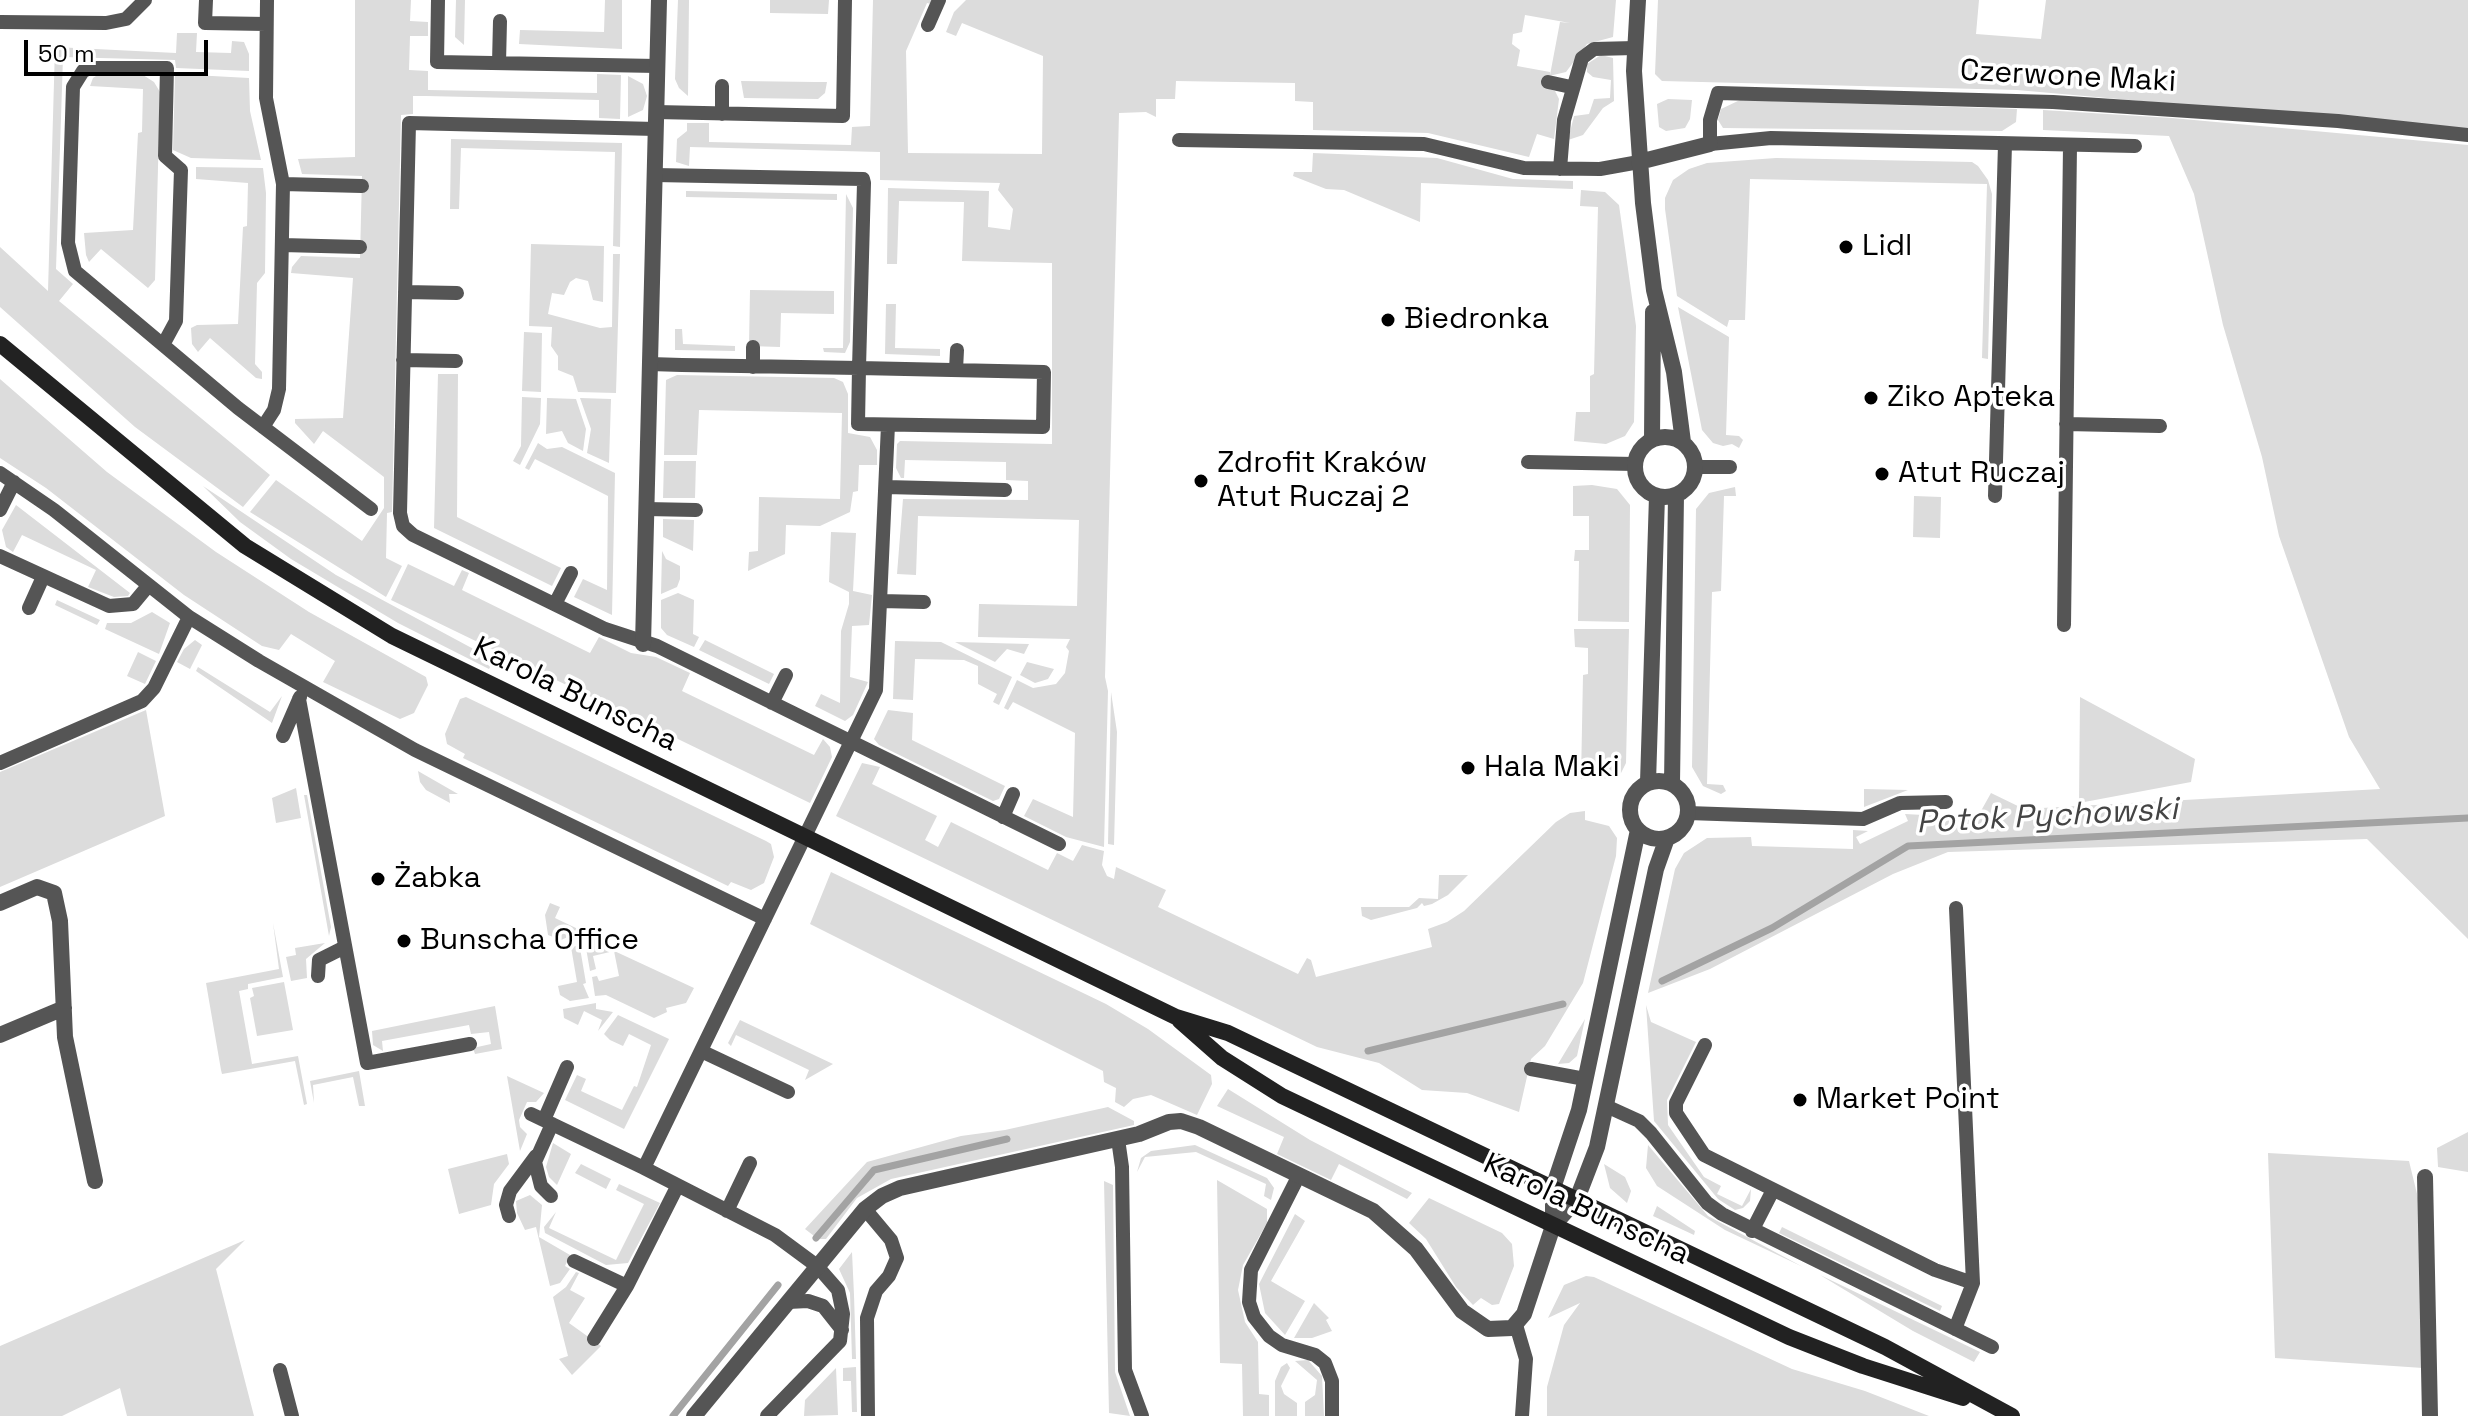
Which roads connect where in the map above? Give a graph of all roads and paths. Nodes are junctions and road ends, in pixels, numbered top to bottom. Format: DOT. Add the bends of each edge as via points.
graph roads {
  1 [pos="145,0"];
  2 [pos="206,0"];
  3 [pos="267,0"];
  4 [pos="438,0"];
  5 [pos="659,0"];
  6 [pos="845,0"];
  7 [pos="939,0"];
  8 [pos="1638,0"];
  9 [pos="500,21"];
  10 [pos="0,22"];
  11 [pos="266,24"];
  12 [pos="928,25"];
  13 [pos="1635,48"];
  14 [pos="499,63"];
  15 [pos="657,66"];
  16 [pos="1548,82"];
  17 [pos="722,86"];
  18 [pos="1571,87"];
  19 [pos="722,114"];
  20 [pos="656,121"];
  21 [pos="2468,135"];
  22 [pos="1179,140"];
  23 [pos="1710,144"];
  24 [pos="2005,144"];
  25 [pos="2070,146"];
  26 [pos="2135,146"];
  27 [pos="1639,162"];
  28 [pos="1560,169"];
  29 [pos="655,175"];
  30 [pos="283,184"];
  31 [pos="362,186"];
  32 [pos="282,245"];
  33 [pos="360,247"];
  34 [pos="1654,290"];
  35 [pos="405,292"];
  36 [pos="457,293"];
  37 [pos="0,344"];
  38 [pos="163,345"];
  39 [pos="753,347"];
  40 [pos="957,350"];
  41 [pos="403,360"];
  42 [pos="456,361"];
  43 [pos="650,364"];
  44 [pos="753,367"];
  45 [pos="859,368"];
  46 [pos="956,370"];
  47 [pos="2066,424"];
  48 [pos="888,425"];
  49 [pos="2160,426"];
  50 [pos="263,427"];
  51 [pos="1652,439"];
  52 [pos="1683,442"];
  53 [pos="1528,462"];
  54 [pos="1635,464"];
  55 [pos="1696,467"];
  56 [pos="1730,467"];
  57 [pos="0,473"];
  58 [pos="14,482"];
  59 [pos="886,487"];
  60 [pos="1005,490"];
  61 [pos="1676,495"];
  62 [pos="1657,496"];
  63 [pos="1995,496"];
  64 [pos="371,509"];
  65 [pos="646,509"];
  66 [pos="0,510"];
  67 [pos="696,510"];
  68 [pos="0,556"];
  69 [pos="571,573"];
  70 [pos="43,577"];
  71 [pos="148,586"];
  72 [pos="881,601"];
  73 [pos="924,602"];
  74 [pos="555,604"];
  75 [pos="29,608"];
  76 [pos="189,617"];
  77 [pos="2064,625"];
  78 [pos="643,644"];
  79 [pos="786,675"];
  80 [pos="302,692"];
  81 [pos="772,703"];
  82 [pos="283,736"];
  83 [pos="852,743"];
  84 [pos="0,763"];
  85 [pos="1648,782"];
  86 [pos="1672,783"];
  87 [pos="1013,794"];
  88 [pos="1946,802"];
  89 [pos="1688,813"];
  90 [pos="1003,817"];
  91 [pos="1638,830"];
  92 [pos="805,837"];
  93 [pos="1667,838"];
  94 [pos="1059,844"];
  95 [pos="0,903"];
  96 [pos="1956,908"];
  97 [pos="765,919"];
  98 [pos="345,947"];
  99 [pos="318,976"];
  100 [pos="64,1008"];
  101 [pos="1176,1017"];
  102 [pos="0,1035"];
  103 [pos="470,1044"];
  104 [pos="1705,1045"];
  105 [pos="701,1051"];
  106 [pos="567,1067"];
  107 [pos="1531,1069"];
  108 [pos="1585,1079"];
  109 [pos="788,1092"];
  110 [pos="1606,1106"];
  111 [pos="542,1119"];
  112 [pos="1118,1139"];
  113 [pos="536,1156"];
  114 [pos="750,1163"];
  115 [pos="644,1168"];
  116 [pos="1299,1175"];
  117 [pos="2425,1177"];
  118 [pos="95,1181"];
  119 [pos="677,1187"];
  120 [pos="1553,1188"];
  121 [pos="1773,1190"];
  122 [pos="551,1196"];
  123 [pos="1577,1199"];
  124 [pos="865,1209"];
  125 [pos="727,1211"];
  126 [pos="509,1216"];
  127 [pos="1553,1226"];
  128 [pos="1752,1231"];
  129 [pos="574,1261"];
  130 [pos="817,1266"];
  131 [pos="1973,1283"];
  132 [pos="627,1286"];
  133 [pos="788,1302"];
  134 [pos="1516,1325"];
  135 [pos="1955,1329"];
  136 [pos="842,1330"];
  137 [pos="594,1339"];
  138 [pos="1992,1347"];
  139 [pos="280,1370"];
  140 [pos="1995,1408"];
  141 [pos="292,1416"];
  142 [pos="694,1416"];
  143 [pos="767,1416"];
  144 [pos="868,1416"];
  145 [pos="1142,1416"];
  146 [pos="1332,1416"];
  147 [pos="1522,1416"];
  148 [pos="2012,1416"];
  149 [pos="2430,1416"];
  1 -- 10 [label="lane" via="126,19 106,23"];
  2 -- 11 [label="lane" via="205,23"];
  3 -- 11 [label="lane"];
  4 -- 14 [label="lane" via="437,62"];
  5 -- 15 [label="street"];
  6 -- 19 [label="lane" via="843,116"];
  7 -- 12 [label="lane"];
  8 -- 13 [label="street"];
  9 -- 14 [label="lane"];
  11 -- 30 [label="lane" via="267,110"];
  13 -- 18 [label="lane" via="1589,51"];
  13 -- 27 [label="street"];
  14 -- 15 [label="lane"];
  15 -- 20 [label="street"];
  16 -- 18 [label="lane"];
  17 -- 19 [label="lane"];
  18 -- 28 [label="lane"];
  19 -- 20 [label="lane"];
  20 -- 29 [label="street"];
  20 -- 35 [label="lane" via="409,123"];
  21 -- 23 [label="lane, Czerwone Maki" via="2053,102 1718,93"];
  22 -- 28 [label="lane" via="1424,144 1499,164"];
  23 -- 24 [label="lane" via="1771,138"];
  23 -- 27 [label="street"];
  24 -- 25 [label="lane"];
  24 -- 63 [label="lane"];
  25 -- 26 [label="lane"];
  25 -- 47 [label="lane"];
  27 -- 28 [label="lane"];
  27 -- 34 [label="street"];
  29 -- 43 [label="street"];
  29 -- 45 [label="lane" via="863,179"];
  30 -- 31 [label="lane"];
  30 -- 32 [label="lane"];
  32 -- 33 [label="lane"];
  32 -- 50 [label="lane" via="278,400"];
  34 -- 51 [label="street"];
  34 -- 52 [label="street" via="1674,372"];
  35 -- 36 [label="lane"];
  35 -- 41 [label="lane"];
  37 -- 92 [label="main road, Karola Bunscha" via="168,487 307,587 428,655"];
  38 -- 38 [label="lane" via="83,280 69,258 73,87 90,68 167,68 165,156 181,170 176,321"];
  38 -- 50 [label="lane"];
  39 -- 44 [label="lane"];
  40 -- 46 [label="lane"];
  41 -- 42 [label="lane"];
  41 -- 74 [label="lane" via="403,526"];
  43 -- 44 [label="lane"];
  43 -- 65 [label="street"];
  44 -- 45 [label="lane"];
  45 -- 46 [label="lane"];
  45 -- 48 [label="lane" via="858,424"];
  46 -- 48 [label="lane" via="1044,372 1043,427"];
  47 -- 49 [label="lane"];
  47 -- 77 [label="lane"];
  48 -- 59 [label="lane"];
  50 -- 64 [label="lane"];
  51 -- 52 [label="street" via="1668,436"];
  51 -- 54 [label="street"];
  52 -- 55 [label="street"];
  53 -- 54 [label="lane"];
  54 -- 62 [label="street" via="1640,484"];
  55 -- 56 [label="lane"];
  55 -- 61 [label="street" via="1690,484"];
  57 -- 58 [label="lane"];
  58 -- 66 [label="lane"];
  58 -- 71 [label="lane"];
  59 -- 60 [label="lane"];
  59 -- 72 [label="lane"];
  61 -- 62 [label="street"];
  61 -- 86 [label="street"];
  62 -- 85 [label="street"];
  65 -- 67 [label="lane"];
  65 -- 78 [label="street"];
  68 -- 70 [label="lane"];
  69 -- 74 [label="lane"];
  70 -- 71 [label="lane" via="114,607 136,603"];
  70 -- 75 [label="lane"];
  71 -- 76 [label="lane"];
  72 -- 73 [label="lane"];
  72 -- 83 [label="lane" via="877,684"];
  74 -- 78 [label="lane"];
  76 -- 80 [label="lane"];
  76 -- 84 [label="lane" via="154,688 142,701"];
  78 -- 81 [label="lane" via="657,646"];
  79 -- 81 [label="lane"];
  80 -- 82 [label="lane"];
  80 -- 97 [label="lane"];
  80 -- 98 [label="lane"];
  81 -- 83 [label="lane"];
  83 -- 90 [label="lane"];
  83 -- 92 [label="lane"];
  85 -- 86 [label="street"];
  85 -- 91 [label="street" via="1630,805"];
  86 -- 89 [label="street" via="1685,795"];
  87 -- 90 [label="lane"];
  88 -- 89 [label="lane" via="1900,803 1863,819"];
  89 -- 93 [label="street" via="1679,831"];
  90 -- 94 [label="lane"];
  91 -- 93 [label="street" via="1650,838"];
  91 -- 108 [label="street"];
  92 -- 97 [label="lane"];
  92 -- 101 [label="main road, Karola Bunscha"];
  93 -- 110 [label="street" via="1654,877"];
  95 -- 100 [label="street" via="37,887 54,893"];
  96 -- 131 [label="lane"];
  97 -- 105 [label="lane"];
  98 -- 99 [label="lane" via="319,960"];
  98 -- 103 [label="lane" via="367,1063"];
  100 -- 102 [label="street"];
  100 -- 118 [label="street" via="65,1037"];
  101 -- 120 [label="main road, Karola Bunscha" via="1228,1033"];
  101 -- 127 [label="main road, Karola Bunscha" via="1222,1058 1282,1096"];
  104 -- 121 [label="lane" via="1676,1103 1680,1124 1704,1155"];
  105 -- 109 [label="lane"];
  105 -- 115 [label="lane"];
  106 -- 111 [label="lane"];
  107 -- 108 [label="lane"];
  108 -- 120 [label="street"];
  110 -- 123 [label="street"];
  110 -- 128 [label="lane" via="1639,1121 1707,1203"];
  111 -- 113 [label="lane"];
  111 -- 115 [label="lane"];
  112 -- 116 [label="street" via="1181,1121"];
  112 -- 124 [label="street" via="900,1188"];
  112 -- 145 [label="lane" via="1125,1370"];
  113 -- 122 [label="lane" via="538,1179"];
  113 -- 126 [label="lane" via="507,1196"];
  114 -- 125 [label="lane"];
  115 -- 119 [label="lane"];
  116 -- 134 [label="street" via="1389,1223 1422,1257 1455,1304 1478,1324 1500,1331"];
  116 -- 146 [label="lane" via="1251,1270 1249,1302 1269,1336 1325,1363 1332,1381"];
  117 -- 149 [label="street"];
  119 -- 125 [label="lane"];
  119 -- 132 [label="lane"];
  120 -- 123 [label="main road, Karola Bunscha"];
  120 -- 127 [label="street"];
  121 -- 128 [label="lane"];
  121 -- 131 [label="lane" via="1935,1270"];
  123 -- 127 [label="street"];
  123 -- 140 [label="main road, Karola Bunscha" via="1885,1347"];
  124 -- 130 [label="street"];
  124 -- 144 [label="lane" via="891,1240 897,1258 876,1291 867,1318"];
  125 -- 130 [label="lane" via="775,1235"];
  127 -- 134 [label="street"];
  127 -- 140 [label="main road, Karola Bunscha" via="1789,1337"];
  128 -- 135 [label="lane"];
  129 -- 132 [label="lane"];
  130 -- 133 [label="street"];
  130 -- 136 [label="lane" via="841,1297"];
  131 -- 135 [label="lane"];
  132 -- 137 [label="lane"];
  133 -- 136 [label="lane" via="823,1306"];
  133 -- 142 [label="street"];
  134 -- 147 [label="lane" via="1526,1359"];
  135 -- 138 [label="lane"];
  136 -- 143 [label="lane" via="837,1345"];
  139 -- 141 [label="lane"];
  140 -- 148 [label="main road, Karola Bunscha"];
}
